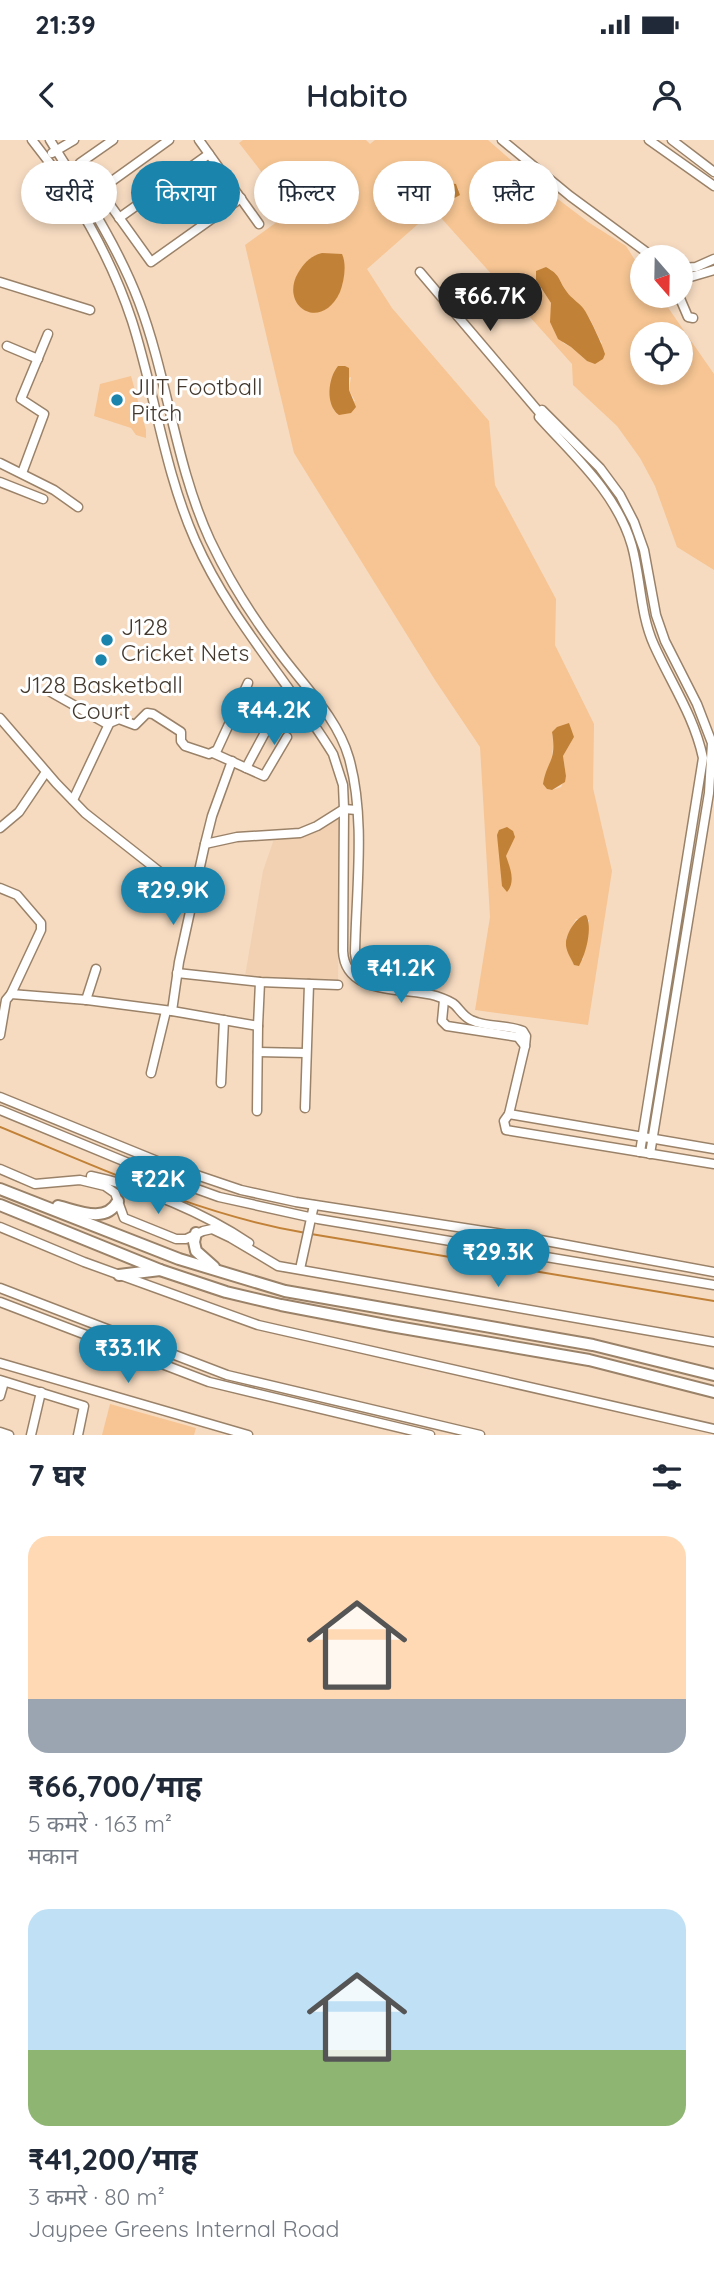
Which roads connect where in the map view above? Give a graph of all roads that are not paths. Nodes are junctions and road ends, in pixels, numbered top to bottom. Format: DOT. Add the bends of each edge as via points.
graph roads {
  1 [pos="48,140"];
  2 [pos="74,140"];
  3 [pos="113,140"];
  4 [pos="169,140"];
  5 [pos="199,140"];
  6 [pos="502,140"];
  7 [pos="649,140"];
  8 [pos="672,140"];
  9 [pos="34,142"];
  10 [pos="56,150"];
  11 [pos="209,154"];
  12 [pos="45,156"];
  13 [pos="63,161"];
  14 [pos="83,161"];
  15 [pos="714,172"];
  16 [pos="117,177"];
  17 [pos="714,186"];
  18 [pos="241,198"];
  19 [pos="117,215"];
  20 [pos="254,217"];
  21 [pos="119,218"];
  22 [pos="101,224"];
  23 [pos="637,245"];
  24 [pos="714,259"];
  25 [pos="693,267"];
  26 [pos="714,270"];
  27 [pos="420,272"];
  28 [pos="693,276"];
  29 [pos="0,282"];
  30 [pos="684,308"];
  31 [pos="90,310"];
  32 [pos="693,318"];
  33 [pos="48,334"];
  34 [pos="7,346"];
  35 [pos="38,359"];
  36 [pos="159,367"];
  37 [pos="145,372"];
  38 [pos="540,412"];
  39 [pos="0,463"];
  40 [pos="22,473"];
  41 [pos="0,482"];
  42 [pos="43,499"];
  43 [pos="78,507"];
  44 [pos="248,683"];
  45 [pos="48,691"];
  46 [pos="313,696"];
  47 [pos="300,704"];
  48 [pos="276,712"];
  49 [pos="0,718"];
  50 [pos="110,724"];
  51 [pos="287,737"];
  52 [pos="214,753"];
  53 [pos="232,761"];
  54 [pos="246,768"];
  55 [pos="46,772"];
  56 [pos="73,800"];
  57 [pos="344,809"];
  58 [pos="357,810"];
  59 [pos="694,820"];
  60 [pos="705,822"];
  61 [pos="0,828"];
  62 [pos="205,844"];
  63 [pos="0,888"];
  64 [pos="193,898"];
  65 [pos="96,969"];
  66 [pos="177,973"];
  67 [pos="260,982"];
  68 [pos="309,984"];
  69 [pos="369,984"];
  70 [pos="338,985"];
  71 [pos="11,994"];
  72 [pos="444,999"];
  73 [pos="86,1000"];
  74 [pos="169,1011"];
  75 [pos="223,1020"];
  76 [pos="258,1026"];
  77 [pos="0,1035"];
  78 [pos="525,1046"];
  79 [pos="258,1052"];
  80 [pos="306,1053"];
  81 [pos="151,1073"];
  82 [pos="221,1083"];
  83 [pos="0,1097"];
  84 [pos="306,1108"];
  85 [pos="0,1110"];
  86 [pos="257,1111"];
  87 [pos="509,1114"];
  88 [pos="642,1137"];
  89 [pos="653,1139"];
  90 [pos="714,1149"];
  91 [pos="640,1152"];
  92 [pos="650,1154"];
  93 [pos="714,1164"];
  94 [pos="2,1170"];
  95 [pos="133,1188"];
  96 [pos="0,1189"];
  97 [pos="26,1199"];
  98 [pos="118,1200"];
  99 [pos="0,1205"];
  100 [pos="314,1205"];
  101 [pos="195,1213"];
  102 [pos="310,1224"];
  103 [pos="0,1227"];
  104 [pos="197,1233"];
  105 [pos="278,1266"];
  106 [pos="300,1269"];
  107 [pos="160,1270"];
  108 [pos="714,1272"];
  109 [pos="119,1275"];
  110 [pos="227,1275"];
  111 [pos="714,1285"];
  112 [pos="0,1288"];
  113 [pos="0,1302"];
  114 [pos="714,1342"];
  115 [pos="0,1363"];
  116 [pos="23,1370"];
  117 [pos="35,1373"];
  118 [pos="714,1375"];
  119 [pos="2,1381"];
  120 [pos="18,1385"];
  121 [pos="30,1389"];
  122 [pos="41,1392"];
  123 [pos="714,1392"];
  124 [pos="0,1396"];
  125 [pos="410,1419"];
  126 [pos="714,1429"];
  127 [pos="0,1432"];
  128 [pos="406,1432"];
  129 [pos="9,1435"];
  130 [pos="31,1435"];
  131 [pos="78,1435"];
  132 [pos="248,1435"];
  133 [pos="430,1435"];
  134 [pos="480,1435"];
  1 -- 9 [label="street"];
  1 -- 10 [label="street"];
  2 -- 10 [label="street"];
  3 -- 14 [label="street"];
  4 -- 16 [label="street"];
  5 -- 11 [label="street"];
  6 -- 23 [label="street"];
  7 -- 17 [label="street"];
  8 -- 15 [label="street"];
  9 -- 12 [label="street"];
  10 -- 12 [label="street"];
  10 -- 13 [label="street"];
  11 -- 18 [label="street"];
  11 -- 21 [label="street"];
  12 -- 37 [label="street" via="112,272"];
  18 -- 20 [label="street"];
  18 -- 21 [label="street" via="150,262"];
  19 -- 21 [label="street"];
  22 -- 36 [label="street" via="140,303"];
  24 -- 25 [label="street"];
  26 -- 28 [label="street"];
  27 -- 38 [label="street"];
  29 -- 31 [label="street"];
  30 -- 32 [label="street"];
  33 -- 35 [label="street"];
  34 -- 35 [label="street"];
  35 -- 40 [label="street" via="21,399 44,414"];
  36 -- 37 [label="street"];
  36 -- 46 [label="street" via="192,493 209,538 230,579"];
  37 -- 47 [label="street" via="195,541 218,585"];
  38 -- 59 [label="street" via="539,417 595,477 631,544 653,644 698,735 703,758"];
  38 -- 60 [label="street" via="545,411 600,468 634,523 665,642 712,743"];
  39 -- 40 [label="street"];
  40 -- 43 [label="street"];
  41 -- 42 [label="street"];
  44 -- 52 [label="street"];
  45 -- 50 [label="street"];
  46 -- 47 [label="street"];
  46 -- 58 [label="street" via="348,754"];
  47 -- 57 [label="street" via="333,754 343,785"];
  48 -- 54 [label="street"];
  49 -- 55 [label="street"];
  50 -- 52 [label="street" via="119,719 135,725 149,713 181,732 185,746"];
  50 -- 56 [label="street"];
  51 -- 54 [label="street" via="265,776"];
  52 -- 53 [label="street"];
  53 -- 54 [label="street"];
  53 -- 62 [label="street"];
  55 -- 56 [label="street"];
  55 -- 61 [label="street" via="19,812"];
  56 -- 64 [label="street"];
  57 -- 58 [label="street"];
  57 -- 62 [label="street" via="300,833"];
  57 -- 69 [label="street" via="344,962 356,979"];
  58 -- 69 [label="street" via="355,953"];
  59 -- 60 [label="street"];
  59 -- 88 [label="street"];
  60 -- 89 [label="street"];
  62 -- 64 [label="street"];
  63 -- 71 [label="street" via="21,899 42,926"];
  64 -- 66 [label="street"];
  65 -- 73 [label="street"];
  66 -- 67 [label="street"];
  66 -- 74 [label="street"];
  67 -- 68 [label="street"];
  67 -- 76 [label="street"];
  68 -- 70 [label="street"];
  68 -- 80 [label="street"];
  69 -- 72 [label="street"];
  71 -- 73 [label="street"];
  71 -- 77 [label="street"];
  72 -- 78 [label="street" via="472,1021 523,1031"];
  72 -- 78 [label="street" via="442,1021 447,1026 518,1037"];
  73 -- 74 [label="street"];
  74 -- 75 [label="street"];
  74 -- 81 [label="street"];
  75 -- 76 [label="street"];
  75 -- 82 [label="street"];
  76 -- 79 [label="street"];
  78 -- 87 [label="street"];
  79 -- 80 [label="street"];
  79 -- 86 [label="street"];
  80 -- 84 [label="street"];
  83 -- 100 [label="street" via="167,1165 241,1190"];
  85 -- 102 [label="street" via="155,1174"];
  87 -- 88 [label="street"];
  87 -- 91 [label="street" via="503,1126 509,1132"];
  88 -- 89 [label="street"];
  88 -- 91 [label="street"];
  89 -- 90 [label="street"];
  89 -- 92 [label="street"];
  91 -- 92 [label="street"];
  92 -- 93 [label="street"];
  94 -- 95 [label="street" via="37,1178 82,1175"];
  94 -- 98 [label="street" via="35,1184 93,1182 112,1189"];
  95 -- 98 [label="street"];
  95 -- 101 [label="street"];
  96 -- 97 [label="highway"];
  97 -- 98 [label="highway" via="89,1214 106,1213"];
  97 -- 110 [label="highway"];
  98 -- 104 [label="street" via="129,1221 180,1240"];
  99 -- 107 [label="highway"];
  100 -- 102 [label="street"];
  100 -- 108 [label="street"];
  101 -- 104 [label="street"];
  101 -- 105 [label="street" via="229,1230"];
  102 -- 106 [label="street"];
  102 -- 111 [label="street"];
  103 -- 109 [label="street"];
  104 -- 105 [label="street" via="212,1229"];
  104 -- 110 [label="highway" via="196,1251"];
  105 -- 106 [label="street"];
  106 -- 114 [label="street"];
  107 -- 109 [label="highway"];
  107 -- 123 [label="highway" via="282,1305 589,1360"];
  109 -- 126 [label="street" via="258,1325"];
  110 -- 118 [label="highway" via="285,1291 593,1345"];
  112 -- 125 [label="street" via="227,1375"];
  113 -- 128 [label="street" via="209,1382"];
  115 -- 116 [label="street"];
  116 -- 117 [label="street"];
  116 -- 120 [label="street"];
  117 -- 121 [label="street"];
  117 -- 132 [label="street"];
  119 -- 120 [label="street"];
  119 -- 124 [label="street"];
  120 -- 121 [label="street"];
  121 -- 122 [label="street"];
  122 -- 130 [label="street"];
  122 -- 131 [label="street" via="84,1406"];
  125 -- 128 [label="street"];
  125 -- 134 [label="street"];
  127 -- 129 [label="street"];
  128 -- 133 [label="street"];
}
